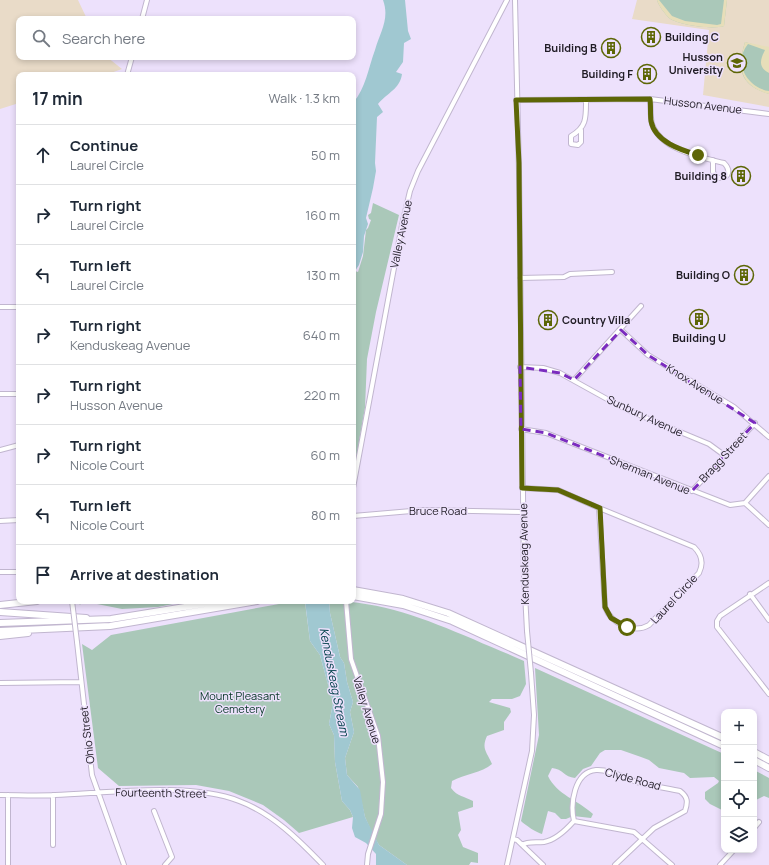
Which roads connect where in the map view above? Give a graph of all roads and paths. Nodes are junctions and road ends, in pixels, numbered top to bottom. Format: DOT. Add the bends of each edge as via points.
graph roads {
  1 [pos="147,0"];
  2 [pos="507,0"];
  3 [pos="515,0"];
  4 [pos="143,16"];
  5 [pos="131,60"];
  6 [pos="128,72"];
  7 [pos="650,99"];
  8 [pos="516,100"];
  9 [pos="586,100"];
  10 [pos="769,114"];
  11 [pos="581,130"];
  12 [pos="713,160"];
  13 [pos="612,272"];
  14 [pos="520,278"];
  15 [pos="641,306"];
  16 [pos="0,307"];
  17 [pos="16,307"];
  18 [pos="621,330"];
  19 [pos="520,366"];
  20 [pos="574,380"];
  21 [pos="0,394"];
  22 [pos="16,394"];
  23 [pos="755,423"];
  24 [pos="521,429"];
  25 [pos="769,437"];
  26 [pos="16,446"];
  27 [pos="0,450"];
  28 [pos="724,455"];
  29 [pos="356,472"];
  30 [pos="769,476"];
  31 [pos="522,488"];
  32 [pos="692,491"];
  33 [pos="745,503"];
  34 [pos="600,508"];
  35 [pos="523,512"];
  36 [pos="356,516"];
  37 [pos="16,520"];
  38 [pos="0,521"];
  39 [pos="769,525"];
  40 [pos="0,572"];
  41 [pos="16,572"];
  42 [pos="769,583"];
  43 [pos="356,594"];
  44 [pos="356,594"];
  45 [pos="750,594"];
  46 [pos="16,603"];
  47 [pos="72,604"];
  48 [pos="206,604"];
  49 [pos="240,604"];
  50 [pos="346,604"];
  51 [pos="0,605"];
  52 [pos="0,612"];
  53 [pos="140,616"];
  54 [pos="769,620"];
  55 [pos="0,624"];
  56 [pos="57,629"];
  57 [pos="0,631"];
  58 [pos="0,636"];
  59 [pos="81,682"];
  60 [pos="0,683"];
  61 [pos="769,694"];
  62 [pos="721,737"];
  63 [pos="722,745"];
  64 [pos="757,754"];
  65 [pos="769,760"];
  66 [pos="757,762"];
  67 [pos="769,768"];
  68 [pos="97,792"];
  69 [pos="0,794"];
  70 [pos="8,795"];
  71 [pos="53,795"];
  72 [pos="154,810"];
  73 [pos="574,821"];
  74 [pos="760,822"];
  75 [pos="757,825"];
  76 [pos="642,838"];
  77 [pos="513,839"];
  78 [pos="53,845"];
  79 [pos="522,845"];
  80 [pos="731,853"];
  81 [pos="8,864"];
  82 [pos="124,865"];
  83 [pos="165,865"];
  84 [pos="323,865"];
  85 [pos="367,865"];
  86 [pos="507,865"];
  87 [pos="544,865"];
  88 [pos="614,865"];
  89 [pos="672,865"];
  90 [pos="720,865"];
  1 -- 4 [label="street"];
  2 -- 29 [label="street, Valley Avenue" via="420,167 410,192"];
  3 -- 8 [label="street, Kenduskeag Avenue"];
  5 -- 6 [label="street"];
  7 -- 9 [label="street, Husson Avenue"];
  7 -- 10 [label="street, Husson Avenue"];
  7 -- 12 [label="street" via="651,122 655,132 674,147"];
  8 -- 9 [label="street, Husson Avenue"];
  8 -- 14 [label="street, Kenduskeag Avenue"];
  9 -- 11 [label="street"];
  12 -- 12 [label="street" via="728,167 729,173 726,177 716,177 713,172"];
  13 -- 14 [label="street"];
  14 -- 19 [label="street, Kenduskeag Avenue"];
  15 -- 18 [label="street"];
  16 -- 17 [label="street"];
  18 -- 20 [label="street"];
  18 -- 23 [label="street, Knox Avenue" via="648,355"];
  19 -- 20 [label="street, Sunbury Avenue" via="548,369"];
  19 -- 24 [label="street, Kenduskeag Avenue"];
  20 -- 28 [label="street, Sunbury Avenue" via="625,409 709,444"];
  21 -- 22 [label="street"];
  23 -- 25 [label="street, Knox Avenue"];
  23 -- 28 [label="street, Bragg Street"];
  24 -- 31 [label="street, Kenduskeag Avenue"];
  24 -- 32 [label="street, Sherman Avenue" via="546,433"];
  26 -- 27 [label="street"];
  28 -- 32 [label="street, Bragg Street"];
  30 -- 33 [label="street"];
  31 -- 34 [label="street, Laurel Circle" via="558,490"];
  31 -- 35 [label="street, Kenduskeag Avenue"];
  32 -- 33 [label="street, Sherman Avenue" via="730,506"];
  33 -- 39 [label="street"];
  34 -- 34 [label="street, Laurel Circle" via="694,547 702,560 699,573 643,629 627,627 607,614"];
  35 -- 36 [label="street, Bruce Road" via="423,510"];
  35 -- 77 [label="street, Kenduskeag Avenue, bridge" via="524,588 534,715 528,776"];
  37 -- 38 [label="street"];
  40 -- 41 [label="street"];
  42 -- 45 [label="street"];
  43 -- 62 [label="highway" via="411,601 456,616"];
  44 -- 63 [label="highway" via="444,618"];
  45 -- 54 [label="street"];
  45 -- 61 [label="street" via="720,616 717,627"];
  46 -- 51 [label="highway"];
  47 -- 59 [label="street, Ohio Street, bridge"];
  48 -- 53 [label="highway"];
  49 -- 56 [label="highway" via="126,624"];
  50 -- 85 [label="street, Valley Avenue" via="351,659 378,736 383,782 381,814"];
  52 -- 53 [label="highway" via="87,618"];
  53 -- 55 [label="highway"];
  56 -- 57 [label="highway"];
  56 -- 58 [label="highway"];
  59 -- 60 [label="street"];
  59 -- 68 [label="street, Ohio Street" via="90,764"];
  64 -- 65 [label="highway"];
  66 -- 67 [label="highway"];
  68 -- 71 [label="street, Fourteenth Street"];
  68 -- 82 [label="street, Ohio Street"];
  68 -- 84 [label="street, Fourteenth Street" via="177,791 212,793 238,800 287,830"];
  69 -- 70 [label="street, Fourteenth Street"];
  70 -- 71 [label="street, Fourteenth Street"];
  70 -- 81 [label="street"];
  71 -- 78 [label="street"];
  72 -- 83 [label="street" via="172,858"];
  73 -- 76 [label="street" via="623,829"];
  73 -- 76 [label="street, Clyde Road" via="572,812 576,787 580,778 594,770 680,791 685,795 685,811 654,828"];
  73 -- 79 [label="street" via="554,838"];
  74 -- 75 [label="street"];
  76 -- 88 [label="street, Clyde Road"];
  76 -- 89 [label="street"];
  77 -- 79 [label="street"];
  77 -- 86 [label="street, Kenduskeag Avenue"];
  79 -- 87 [label="street"];
  80 -- 90 [label="street"];
}
